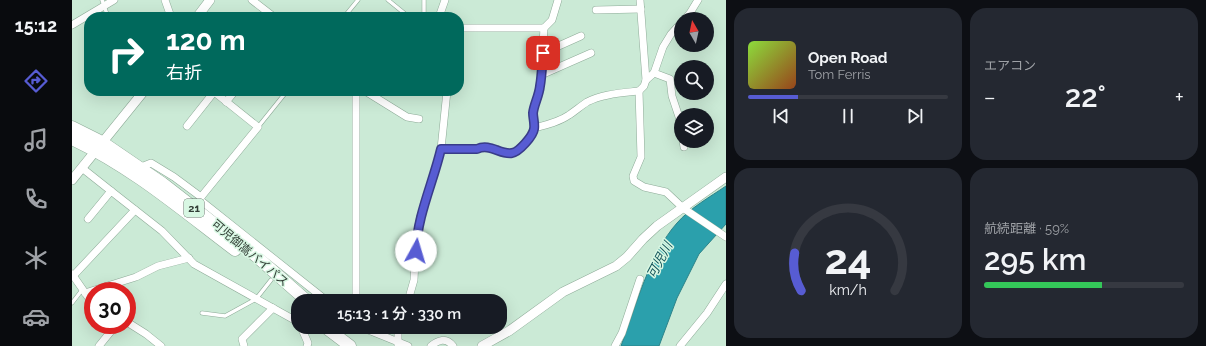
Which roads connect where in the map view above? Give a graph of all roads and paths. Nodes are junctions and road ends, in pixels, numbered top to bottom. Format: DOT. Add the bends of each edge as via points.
graph roads {
  1 [pos="114,0"];
  2 [pos="165,0"];
  3 [pos="210,0"];
  4 [pos="252,0"];
  5 [pos="358,0"];
  6 [pos="388,0"];
  7 [pos="424,0"];
  8 [pos="446,0"];
  9 [pos="558,0"];
  10 [pos="640,0"];
  11 [pos="698,0"];
  12 [pos="103,3"];
  13 [pos="640,9"];
  14 [pos="596,10"];
  15 [pos="91,12"];
  16 [pos="169,12"];
  17 [pos="201,12"];
  18 [pos="268,12"];
  19 [pos="348,12"];
  20 [pos="403,12"];
  21 [pos="424,12"];
  22 [pos="441,12"];
  23 [pos="445,12"];
  24 [pos="691,12"];
  25 [pos="84,17"];
  26 [pos="72,26"];
  27 [pos="464,28"];
  28 [pos="544,28"];
  29 [pos="674,31"];
  30 [pos="581,36"];
  31 [pos="543,53"];
  32 [pos="591,53"];
  33 [pos="654,73"];
  34 [pos="541,75"];
  35 [pos="646,80"];
  36 [pos="639,91"];
  37 [pos="135,96"];
  38 [pos="210,96"];
  39 [pos="218,96"];
  40 [pos="231,96"];
  41 [pos="283,96"];
  42 [pos="356,96"];
  43 [pos="374,96"];
  44 [pos="447,96"];
  45 [pos="226,102"];
  46 [pos="676,108"];
  47 [pos="419,118"];
  48 [pos="187,126"];
  49 [pos="72,127"];
  50 [pos="258,127"];
  51 [pos="534,128"];
  52 [pos="72,139"];
  53 [pos="99,146"];
  54 [pos="441,149"];
  55 [pos="82,168"];
  56 [pos="141,168"];
  57 [pos="726,177"];
  58 [pos="72,180"];
  59 [pos="111,191"];
  60 [pos="201,197"];
  61 [pos="683,208"];
  62 [pos="135,210"];
  63 [pos="88,219"];
  64 [pos="726,237"];
  65 [pos="189,258"];
  66 [pos="72,275"];
  67 [pos="640,279"];
  68 [pos="271,280"];
  69 [pos="117,282"];
  70 [pos="726,284"];
  71 [pos="84,291"];
  72 [pos="299,294"];
  73 [pos="319,294"];
  74 [pos="356,294"];
  75 [pos="410,294"];
  76 [pos="291,297"];
  77 [pos="256,299"];
  78 [pos="72,302"];
  79 [pos="272,308"];
  80 [pos="202,313"];
  81 [pos="291,318"];
  82 [pos="136,328"];
  83 [pos="109,334"];
  84 [pos="304,334"];
  85 [pos="334,334"];
  86 [pos="345,334"];
  87 [pos="376,334"];
  88 [pos="398,344"];
  89 [pos="99,346"];
  90 [pos="161,346"];
  91 [pos="244,346"];
  92 [pos="308,346"];
  93 [pos="350,346"];
  94 [pos="360,346"];
  95 [pos="408,346"];
  96 [pos="430,346"];
  97 [pos="453,346"];
  98 [pos="482,346"];
  99 [pos="615,346"];
  100 [pos="680,346"];
  1 -- 12 [label="street"];
  2 -- 16 [label="street"];
  3 -- 17 [label="street"];
  4 -- 18 [label="street"];
  5 -- 19 [label="lane"];
  6 -- 20 [label="lane"];
  7 -- 21 [label="lane"];
  8 -- 22 [label="street"];
  8 -- 23 [label="street"];
  9 -- 28 [label="street" via="552,20"];
  10 -- 13 [label="street"];
  11 -- 24 [label="street"];
  12 -- 15 [label="street"];
  13 -- 14 [label="street"];
  13 -- 35 [label="street"];
  25 -- 26 [label="street"];
  27 -- 28 [label="street"];
  28 -- 31 [label="street"];
  29 -- 33 [label="street" via="663,47"];
  30 -- 31 [label="street"];
  31 -- 34 [label="street"];
  32 -- 34 [label="street"];
  33 -- 35 [label="street"];
  33 -- 46 [label="street" via="670,79"];
  34 -- 51 [label="street" via="533,112"];
  35 -- 36 [label="street"];
  36 -- 51 [label="street" via="598,98 587,102 560,120"];
  36 -- 61 [label="street" via="641,157 633,176 634,181 644,187 666,192"];
  37 -- 53 [label="street"];
  38 -- 48 [label="street"];
  39 -- 45 [label="street"];
  40 -- 45 [label="street"];
  41 -- 50 [label="lane"];
  42 -- 74 [label="street"];
  43 -- 47 [label="street" via="407,117"];
  44 -- 54 [label="street"];
  45 -- 50 [label="street"];
  49 -- 53 [label="highway, 可児御嵩バイパス / 21"];
  50 -- 60 [label="street"];
  51 -- 54 [label="street" via="530,138 513,153 502,153 496,149 481,147"];
  52 -- 53 [label="highway, 可児御嵩バイパス / 21"];
  53 -- 55 [label="street"];
  53 -- 56 [label="highway, 可児御嵩バイパス / 21"];
  53 -- 68 [label="highway, 可児御嵩バイパス / 21"];
  54 -- 75 [label="street" via="420,218 414,280"];
  55 -- 58 [label="street"];
  55 -- 59 [label="street"];
  56 -- 60 [label="street" via="151,164"];
  56 -- 72 [label="highway, 可児御嵩バイパス / 21" via="256,256"];
  57 -- 61 [label="street"];
  59 -- 62 [label="street"];
  59 -- 63 [label="street"];
  60 -- 73 [label="street" via="200,200"];
  61 -- 64 [label="street"];
  61 -- 98 [label="street" via="656,226 616,266 563,292 509,331"];
  62 -- 65 [label="street" via="162,231"];
  62 -- 66 [label="street"];
  65 -- 69 [label="street" via="158,266 136,277"];
  65 -- 77 [label="street" via="194,264"];
  66 -- 71 [label="street"];
  67 -- 99 [label="street" via="622,333"];
  68 -- 76 [label="highway, 可児御嵩バイパス / 21"];
  68 -- 77 [label="lane"];
  70 -- 100 [label="street" via="707,313"];
  71 -- 78 [label="lane"];
  77 -- 79 [label="street"];
  77 -- 80 [label="lane" via="225,316"];
  79 -- 81 [label="street"];
  79 -- 91 [label="street" via="242,339"];
  82 -- 90 [label="street"];
  83 -- 89 [label="street"];
  84 -- 92 [label="street"];
  85 -- 93 [label="highway"];
  86 -- 94 [label="highway"];
  87 -- 88 [label="street"];
  88 -- 95 [label="street"];
  96 -- 97 [label="street" via="443,340 450,341"];
}
